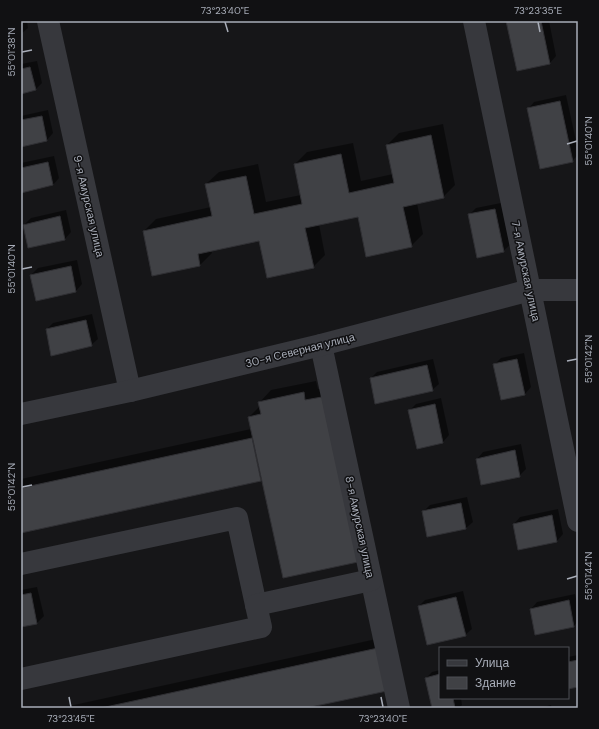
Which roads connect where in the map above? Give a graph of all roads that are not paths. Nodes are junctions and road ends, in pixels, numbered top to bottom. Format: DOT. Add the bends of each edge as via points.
graph roads {
  1 [pos="48,21"];
  2 [pos="474,21"];
  3 [pos="530,290"];
  4 [pos="578,290"];
  5 [pos="321,345"];
  6 [pos="130,392"];
  7 [pos="21,414"];
  8 [pos="578,521"];
  9 [pos="21,564"];
  10 [pos="371,580"];
  11 [pos="256,605"];
  12 [pos="21,679"];
  13 [pos="399,708"];
  1 -- 6 [label="street, 9-я Амурская улица"];
  2 -- 3 [label="street, 7-я Амурская улица"];
  3 -- 4 [label="street, 30-я Северная улица"];
  3 -- 5 [label="street, 30-я Северная улица"];
  3 -- 8 [label="street, 7-я Амурская улица"];
  5 -- 6 [label="street, 30-я Северная улица"];
  5 -- 10 [label="street, 8-я Амурская улица"];
  6 -- 7 [label="street, 30-я Северная улица"];
  9 -- 11 [label="street" via="237,518"];
  10 -- 11 [label="street"];
  10 -- 13 [label="street, 8-я Амурская улица"];
  11 -- 12 [label="street" via="261,627"];
}
